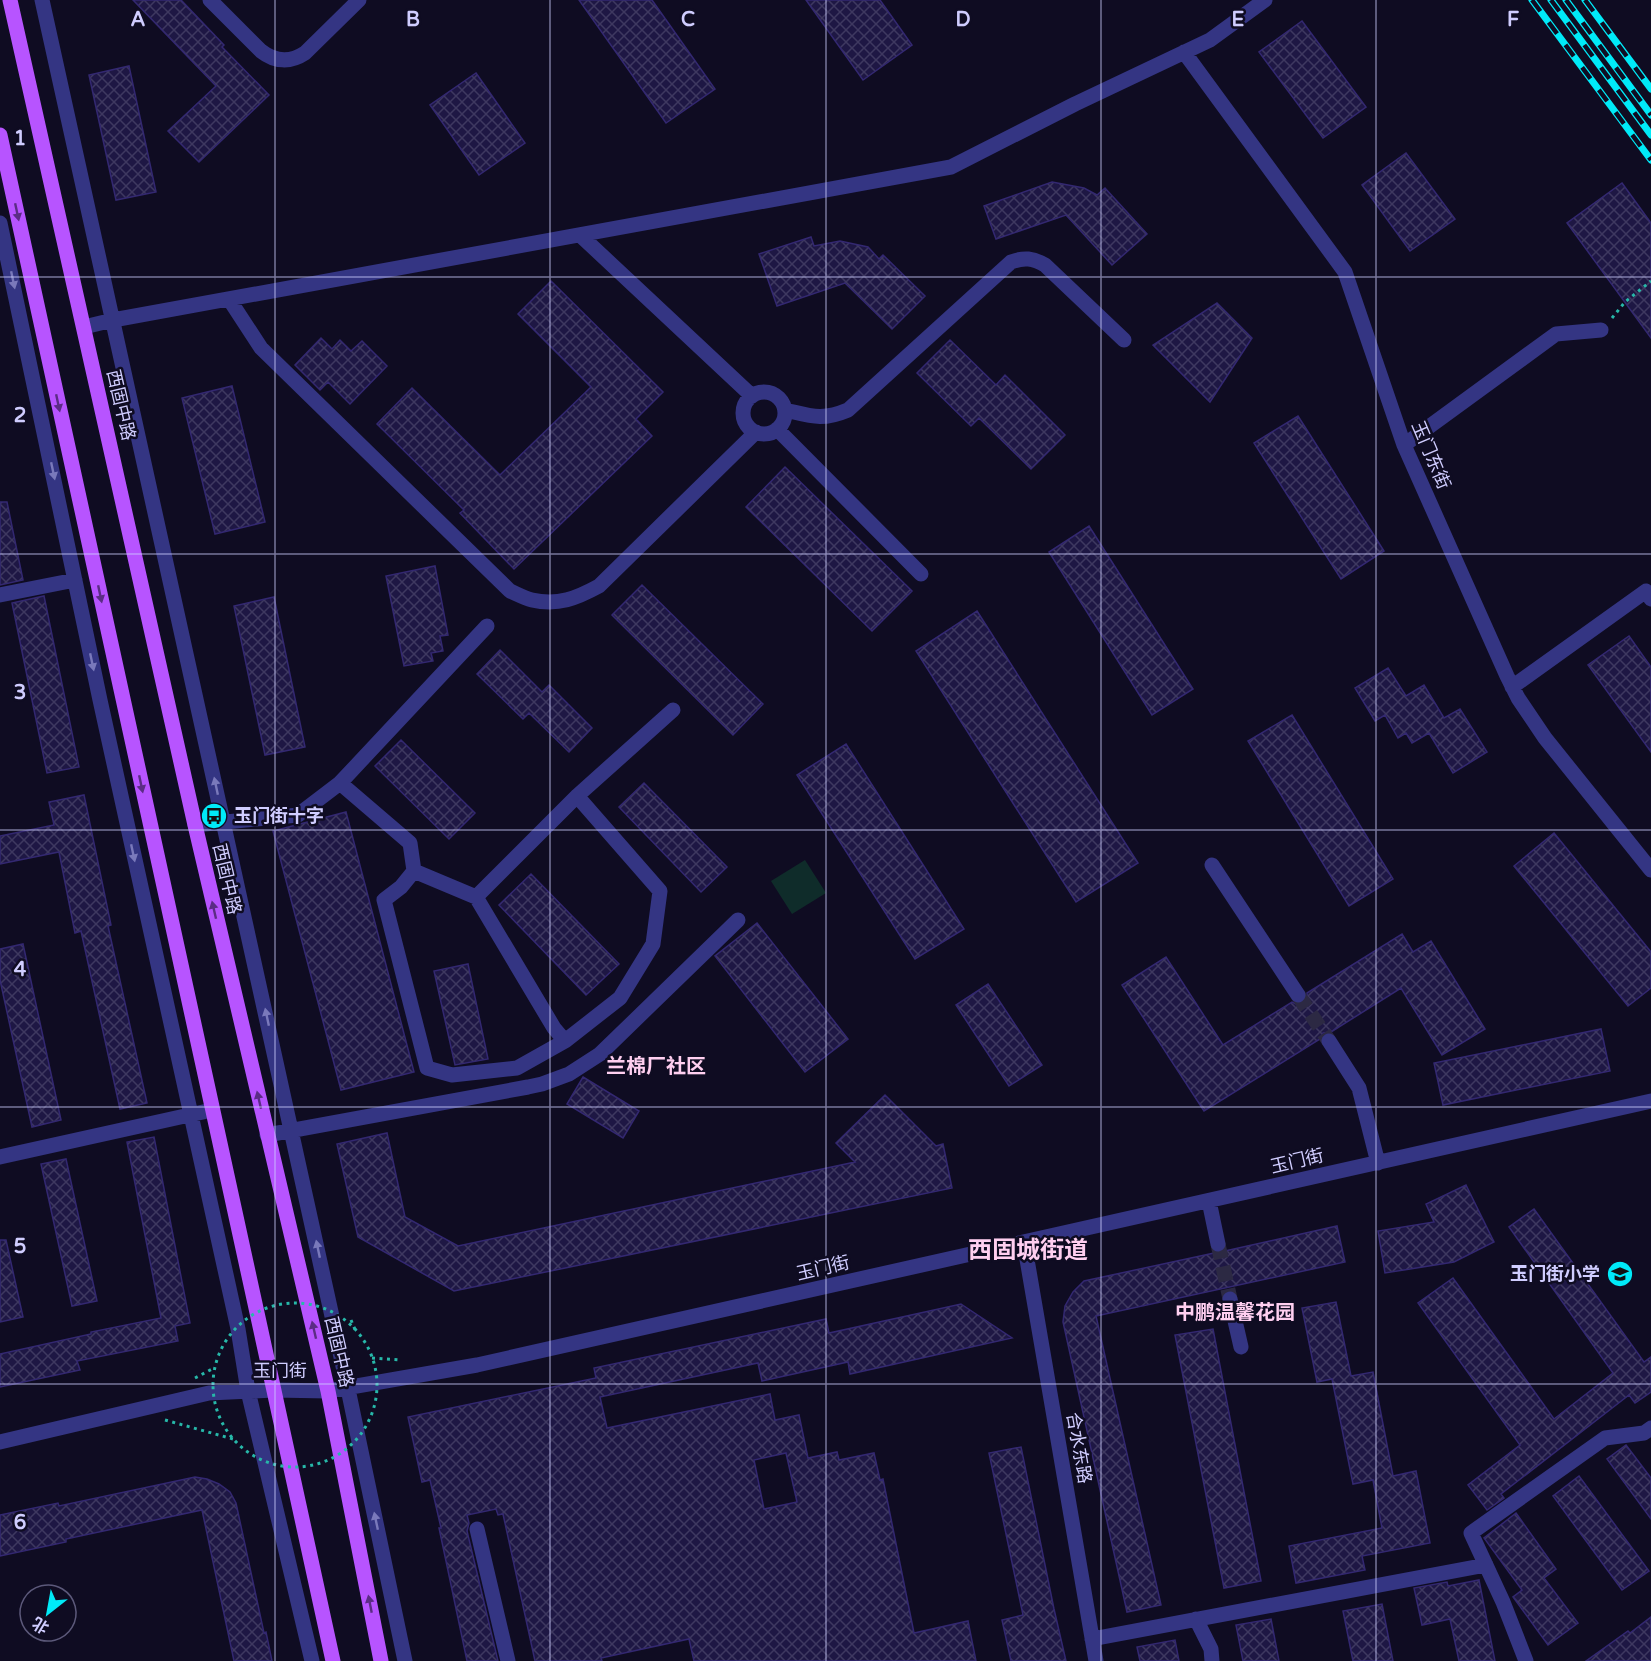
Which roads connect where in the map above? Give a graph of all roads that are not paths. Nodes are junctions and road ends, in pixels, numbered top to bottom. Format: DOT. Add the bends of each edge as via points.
graph roads {
  1 [pos="10,0"];
  2 [pos="42,0"];
  3 [pos="210,0"];
  4 [pos="359,0"];
  5 [pos="1265,0"];
  6 [pos="1184,52"];
  7 [pos="0,135"];
  8 [pos="0,223"];
  9 [pos="580,236"];
  10 [pos="229,299"];
  11 [pos="113,320"];
  12 [pos="84,327"];
  13 [pos="1600,330"];
  14 [pos="1124,340"];
  15 [pos="752,396"];
  16 [pos="785,410"];
  17 [pos="777,429"];
  18 [pos="756,432"];
  19 [pos="1404,445"];
  20 [pos="921,573"];
  21 [pos="75,580"];
  22 [pos="0,595"];
  23 [pos="1651,599"];
  24 [pos="488,626"];
  25 [pos="1512,687"];
  26 [pos="673,710"];
  27 [pos="340,783"];
  28 [pos="577,796"];
  29 [pos="224,822"];
  30 [pos="195,825"];
  31 [pos="1212,865"];
  32 [pos="1651,870"];
  33 [pos="414,871"];
  34 [pos="476,897"];
  35 [pos="738,920"];
  36 [pos="1298,995"];
  37 [pos="565,1041"];
  38 [pos="1329,1041"];
  39 [pos="1651,1101"];
  40 [pos="212,1110"];
  41 [pos="190,1115"];
  42 [pos="292,1131"];
  43 [pos="267,1135"];
  44 [pos="0,1157"];
  45 [pos="1378,1163"];
  46 [pos="1209,1201"];
  47 [pos="1024,1242"];
  48 [pos="1218,1244"];
  49 [pos="1230,1299"];
  50 [pos="1241,1347"];
  51 [pos="274,1389"];
  52 [pos="348,1389"];
  53 [pos="248,1391"];
  54 [pos="328,1391"];
  55 [pos="1651,1428"];
  56 [pos="0,1442"];
  57 [pos="477,1529"];
  58 [pos="1486,1565"];
  59 [pos="1196,1619"];
  60 [pos="1092,1639"];
  61 [pos="312,1661"];
  62 [pos="333,1661"];
  63 [pos="381,1661"];
  64 [pos="405,1661"];
  65 [pos="508,1661"];
  66 [pos="1096,1661"];
  67 [pos="1212,1661"];
  68 [pos="1526,1661"];
  1 -- 12 [label="main road, 西固中路"];
  2 -- 11 [label="street"];
  3 -- 4 [label="street" via="268,57 287,61 305,53"];
  5 -- 6 [label="street" via="1210,40"];
  6 -- 9 [label="street" via="951,167"];
  6 -- 19 [label="street, 玉门东街" via="1345,272"];
  7 -- 40 [label="main road, one-way"];
  8 -- 21 [label="street, one-way"];
  9 -- 10 [label="street"];
  9 -- 15 [label="street"];
  10 -- 11 [label="street"];
  10 -- 18 [label="street" via="261,348 510,591 532,600 555,602 578,597 599,586"];
  11 -- 12 [label="street"];
  29 -- 11 [label="street, one-way"];
  12 -- 30 [label="main road, 西固中路"];
  13 -- 19 [label="street" via="1556,334"];
  14 -- 16 [label="street" via="1045,265 1019,259 1011,262 848,410 821,418"];
  15 -- 16 [label="street" via="772,393"];
  15 -- 18 [label="street" via="744,415"];
  16 -- 17 [label="street"];
  17 -- 18 [label="street"];
  17 -- 20 [label="street"];
  19 -- 25 [label="street, 玉门东街"];
  21 -- 22 [label="street"];
  21 -- 41 [label="street, one-way"];
  23 -- 25 [label="street" via="1646,591"];
  24 -- 27 [label="street"];
  25 -- 32 [label="street, 玉门东街" via="1545,738"];
  26 -- 28 [label="street"];
  27 -- 29 [label="street" via="298,815"];
  27 -- 33 [label="street" via="410,843"];
  28 -- 34 [label="street"];
  28 -- 37 [label="street" via="660,891 653,944 620,998"];
  29 -- 30 [label="street"];
  42 -- 29 [label="street, one-way"];
  43 -- 30 [label="main road, 西固中路, one-way"];
  31 -- 36 [label="street"];
  33 -- 34 [label="street"];
  33 -- 37 [label="street" via="384,900 427,1068 452,1075 517,1068"];
  34 -- 37 [label="street"];
  35 -- 42 [label="street" via="614,1042 569,1074 528,1087"];
  38 -- 45 [label="street" via="1359,1088"];
  39 -- 45 [label="street, 玉门街"];
  40 -- 41 [label="street"];
  40 -- 51 [label="main road"];
  41 -- 44 [label="street"];
  41 -- 53 [label="street"];
  42 -- 43 [label="street"];
  52 -- 42 [label="street, one-way"];
  54 -- 43 [label="main road, 西固中路, one-way"];
  45 -- 46 [label="street, 玉门街"];
  46 -- 47 [label="street, 玉门街"];
  46 -- 48 [label="street"];
  47 -- 52 [label="street, 玉门街" via="477,1365"];
  47 -- 60 [label="street, 合水东路"];
  49 -- 50 [label="street"];
  51 -- 53 [label="street, 玉门街"];
  51 -- 54 [label="street, 玉门街"];
  51 -- 62 [label="main road"];
  52 -- 54 [label="street, 玉门街"];
  64 -- 52 [label="street, one-way"];
  53 -- 56 [label="street, 玉门街" via="209,1393"];
  53 -- 61 [label="street"];
  63 -- 54 [label="main road, 西固中路, one-way"];
  55 -- 58 [label="street" via="1644,1433 1605,1438 1471,1533"];
  57 -- 65 [label="street"];
  58 -- 59 [label="street"];
  58 -- 68 [label="street"];
  59 -- 60 [label="street"];
  59 -- 67 [label="street" via="1211,1649"];
  60 -- 66 [label="street, 合水东路"];
}
